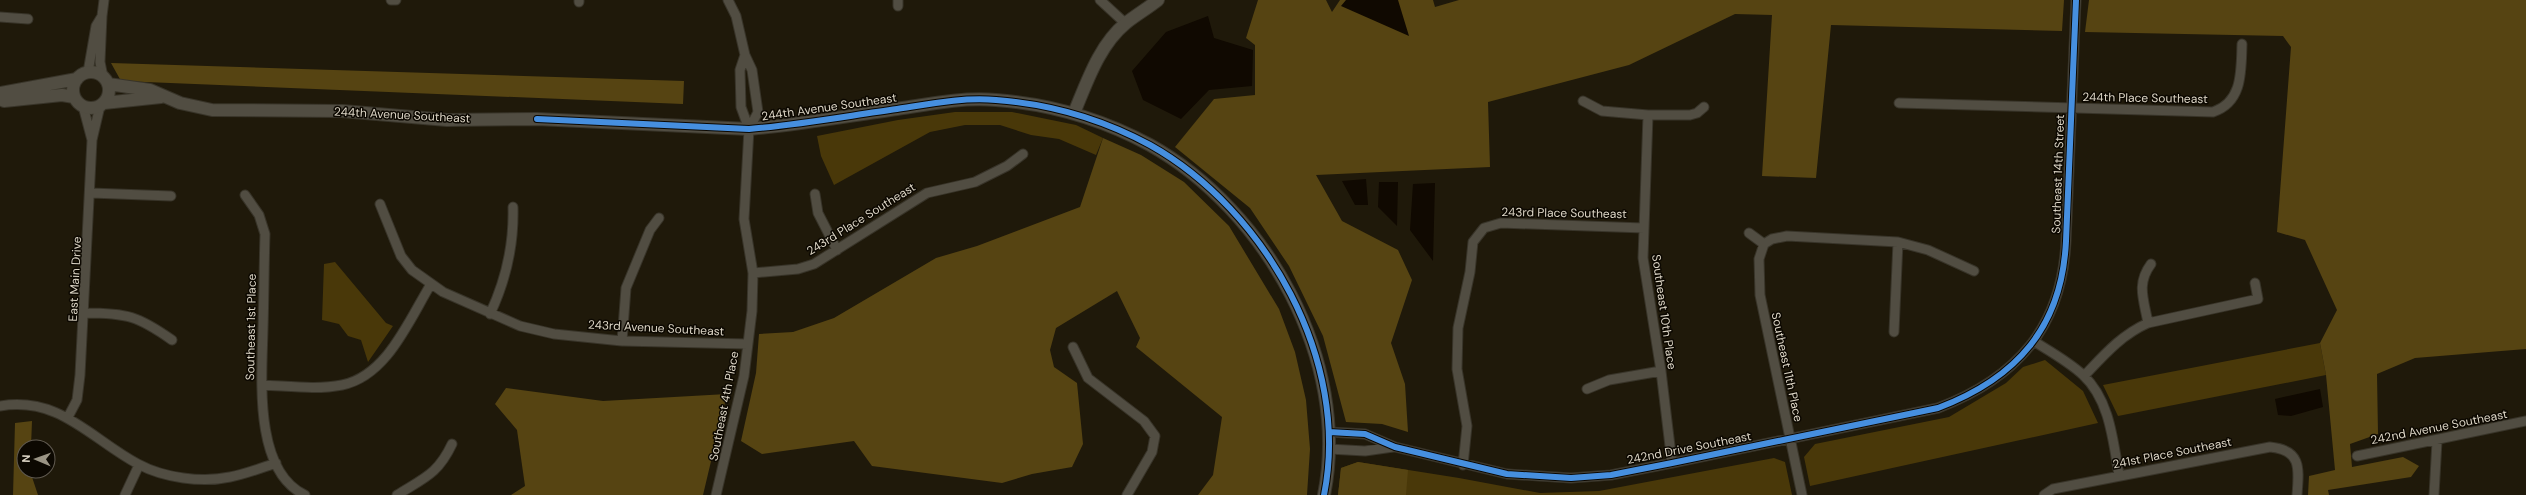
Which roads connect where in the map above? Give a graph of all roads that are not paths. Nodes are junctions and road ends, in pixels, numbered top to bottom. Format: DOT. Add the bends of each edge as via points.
graph roads {
  1 [pos="104,0"];
  2 [pos="391,0"];
  3 [pos="396,0"];
  4 [pos="728,0"];
  5 [pos="1100,0"];
  6 [pos="1158,0"];
  7 [pos="2076,0"];
  8 [pos="102,16"];
  9 [pos="0,17"];
  10 [pos="28,19"];
  11 [pos="1125,23"];
  12 [pos="2242,44"];
  13 [pos="745,55"];
  14 [pos="88,72"];
  15 [pos="77,79"];
  16 [pos="105,80"];
  17 [pos="0,93"];
  18 [pos="161,97"];
  19 [pos="0,99"];
  20 [pos="1583,101"];
  21 [pos="79,102"];
  22 [pos="1899,103"];
  23 [pos="102,104"];
  24 [pos="1704,107"];
  25 [pos="2072,108"];
  26 [pos="1074,113"];
  27 [pos="1648,115"];
  28 [pos="749,129"];
  29 [pos="92,140"];
  30 [pos="1023,154"];
  31 [pos="91,193"];
  32 [pos="815,194"];
  33 [pos="245,195"];
  34 [pos="171,196"];
  35 [pos="380,204"];
  36 [pos="512,207"];
  37 [pos="659,218"];
  38 [pos="1644,228"];
  39 [pos="1749,233"];
  40 [pos="1898,242"];
  41 [pos="1764,244"];
  42 [pos="837,250"];
  43 [pos="2151,264"];
  44 [pos="1974,271"];
  45 [pos="752,273"];
  46 [pos="2255,283"];
  47 [pos="431,284"];
  48 [pos="85,312"];
  49 [pos="490,314"];
  50 [pos="2148,323"];
  51 [pos="1894,332"];
  52 [pos="172,340"];
  53 [pos="622,341"];
  54 [pos="2035,342"];
  55 [pos="748,344"];
  56 [pos="1073,347"];
  57 [pos="1661,371"];
  58 [pos="2084,376"];
  59 [pos="262,385"];
  60 [pos="1587,389"];
  61 [pos="0,406"];
  62 [pos="68,417"];
  63 [pos="2526,421"];
  64 [pos="1329,432"];
  65 [pos="1790,439"];
  66 [pos="2437,441"];
  67 [pos="452,444"];
  68 [pos="1395,447"];
  69 [pos="1329,449"];
  70 [pos="2357,456"];
  71 [pos="276,463"];
  72 [pos="1672,463"];
  73 [pos="139,464"];
  74 [pos="1463,465"];
  75 [pos="2119,475"];
  76 [pos="125,495"];
  77 [pos="306,495"];
  78 [pos="397,495"];
  79 [pos="716,495"];
  80 [pos="1127,495"];
  81 [pos="1324,495"];
  82 [pos="1802,495"];
  83 [pos="2044,495"];
  84 [pos="2297,495"];
  85 [pos="2434,495"];
  1 -- 8 [label="street"];
  2 -- 3 [label="street"];
  4 -- 13 [label="street, Southeast 4th Place" via="736,16"];
  5 -- 11 [label="street"];
  6 -- 11 [label="street"];
  7 -- 25 [label="street, Southeast 14th Street"];
  8 -- 14 [label="street" via="96,26"];
  8 -- 16 [label="street" via="100,62"];
  9 -- 10 [label="street"];
  11 -- 26 [label="street" via="1108,43 1092,69"];
  12 -- 25 [label="street, 244th Place Southeast" via="2238,86 2230,103 2223,109 2200,112"];
  13 -- 28 [label="street, Southeast 4th Place" via="740,70 741,107"];
  13 -- 28 [label="street, Southeast 4th Place" via="752,70 758,112"];
  14 -- 15 [label="street"];
  14 -- 16 [label="street" via="96,73"];
  15 -- 17 [label="street"];
  15 -- 21 [label="street" via="73,88"];
  16 -- 18 [label="street, 244th Avenue Southeast" via="150,90"];
  16 -- 23 [label="street" via="108,94"];
  18 -- 23 [label="street, 244th Avenue Southeast"];
  18 -- 28 [label="street, 244th Avenue Southeast" via="195,108 212,110 312,110 447,120 537,119"];
  19 -- 21 [label="street" via="4,101 62,95"];
  20 -- 27 [label="street" via="1602,111"];
  21 -- 23 [label="street" via="90,108"];
  21 -- 29 [label="street, East Main Drive"];
  22 -- 25 [label="street, 244th Place Southeast"];
  23 -- 29 [label="street, East Main Drive"];
  24 -- 27 [label="street" via="1690,115"];
  25 -- 54 [label="street, Southeast 14th Street" via="2062,278 2056,301"];
  26 -- 28 [label="street, 244th Avenue Southeast" via="1033,104 958,100 781,127"];
  26 -- 64 [label="street, 244th Avenue Southeast" via="1120,131 1167,156 1198,180 1234,214 1263,247 1288,289 1315,352 1325,393"];
  27 -- 38 [label="street, Southeast 10th Place"];
  28 -- 45 [label="street, Southeast 4th Place" via="744,219"];
  29 -- 31 [label="street, East Main Drive"];
  30 -- 42 [label="street, 243rd Place Southeast" via="1007,166 975,182 927,193"];
  31 -- 34 [label="street"];
  31 -- 48 [label="street, East Main Drive"];
  32 -- 42 [label="street" via="818,213"];
  33 -- 59 [label="street, Southeast 1st Place" via="259,215 265,234"];
  35 -- 47 [label="street, 243rd Avenue Southeast" via="401,256 412,270"];
  36 -- 49 [label="street" via="512,238 506,272"];
  37 -- 53 [label="street" via="650,230 626,288"];
  38 -- 57 [label="street, Southeast 10th Place" via="1645,278"];
  38 -- 74 [label="street, 243rd Place Southeast" via="1501,223 1484,228 1473,242 1456,350 1467,426"];
  39 -- 41 [label="street"];
  40 -- 41 [label="street" via="1787,236 1772,239"];
  40 -- 44 [label="street" via="1928,250"];
  40 -- 51 [label="street"];
  41 -- 65 [label="street, Southeast 11th Place" via="1759,259 1760,294"];
  42 -- 45 [label="street, 243rd Place Southeast" via="814,264"];
  43 -- 50 [label="street" via="2143,274 2142,290"];
  45 -- 55 [label="street, Southeast 4th Place"];
  46 -- 50 [label="street" via="2258,299"];
  47 -- 49 [label="street, 243rd Avenue Southeast" via="465,304"];
  47 -- 59 [label="street" via="387,357 364,377 342,385 326,387"];
  48 -- 52 [label="street" via="133,316 147,322"];
  48 -- 62 [label="street, East Main Drive" via="77,400"];
  49 -- 53 [label="street, 243rd Avenue Southeast" via="520,326 554,334"];
  50 -- 58 [label="street" via="2123,336"];
  53 -- 55 [label="street, 243rd Avenue Southeast"];
  54 -- 58 [label="street"];
  54 -- 65 [label="street, 242nd Drive Southeast" via="1993,382 1954,402 1938,408"];
  55 -- 79 [label="street, Southeast 4th Place" via="732,432"];
  56 -- 80 [label="street" via="1088,378 1144,421 1155,436 1152,452"];
  57 -- 60 [label="street" via="1609,380"];
  57 -- 72 [label="street, Southeast 10th Place"];
  58 -- 75 [label="street" via="2097,393 2105,410"];
  59 -- 71 [label="street, Southeast 1st Place" via="264,423"];
  61 -- 62 [label="street" via="43,408"];
  62 -- 73 [label="street"];
  63 -- 66 [label="street, 242nd Avenue Southeast"];
  64 -- 68 [label="street, 242nd Drive Southeast" via="1365,434"];
  64 -- 69 [label="street, 244th Avenue Southeast"];
  65 -- 72 [label="street, 242nd Drive Southeast"];
  65 -- 82 [label="street, Southeast 11th Place"];
  66 -- 70 [label="street, 242nd Avenue Southeast"];
  66 -- 85 [label="street"];
  67 -- 78 [label="street" via="445,460 433,473"];
  68 -- 69 [label="street, 242nd Drive Southeast" via="1365,451"];
  68 -- 74 [label="street, 242nd Drive Southeast"];
  69 -- 81 [label="street, 244th Avenue Southeast"];
  71 -- 73 [label="street" via="230,477 208,479 184,477"];
  71 -- 77 [label="street" via="291,486"];
  72 -- 74 [label="street, 242nd Drive Southeast" via="1611,475 1571,478 1507,474"];
  73 -- 76 [label="street"];
  75 -- 83 [label="street, 241st Place Southeast" via="2054,489"];
  75 -- 84 [label="street, 241st Place Southeast" via="2270,447 2288,452 2295,458 2298,465"];
}
